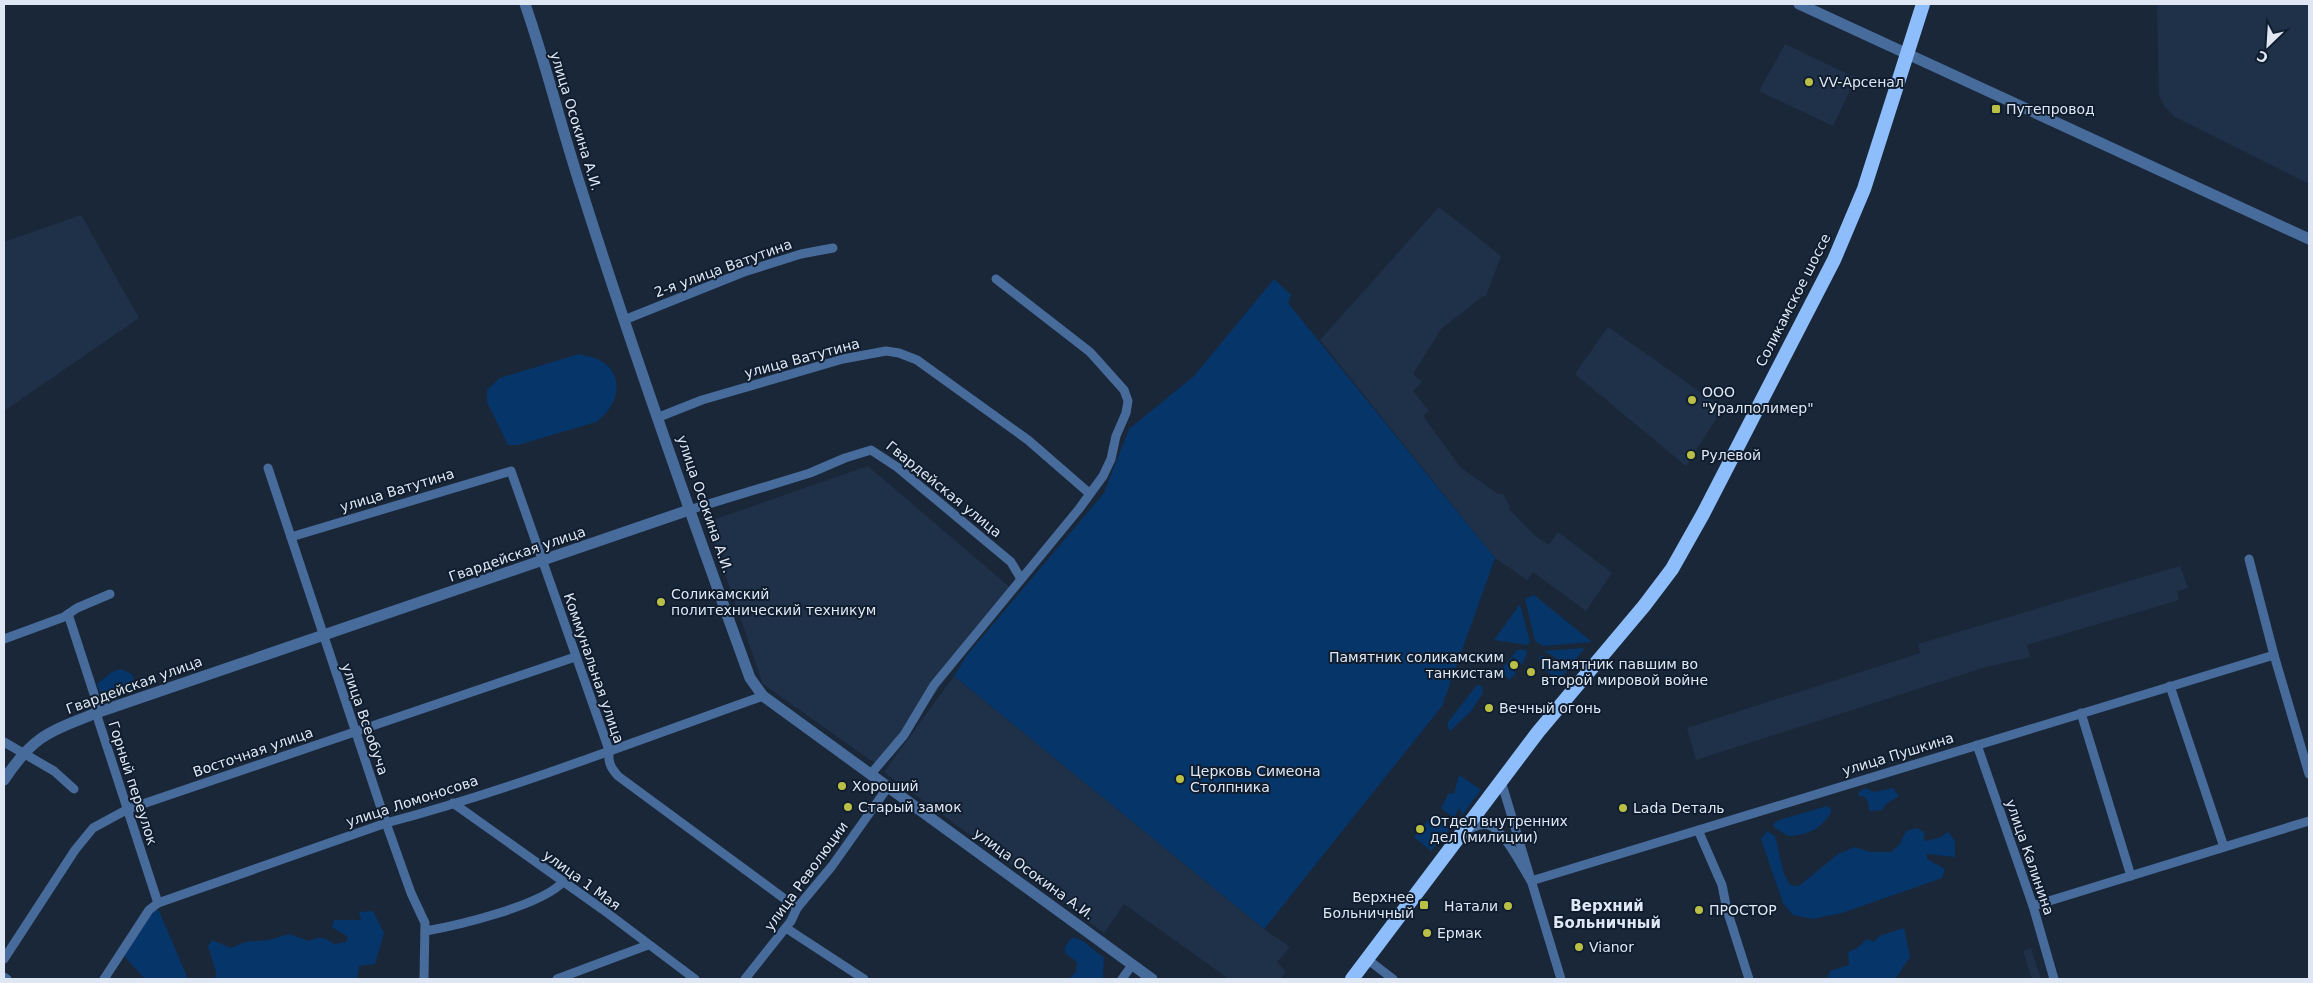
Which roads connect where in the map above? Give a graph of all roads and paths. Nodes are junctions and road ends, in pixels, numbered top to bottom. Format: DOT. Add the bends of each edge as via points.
graph roads {
  1 [pos="525,4"];
  2 [pos="1799,4"];
  3 [pos="1923,4"];
  4 [pos="1908,53"];
  5 [pos="2309,239"];
  6 [pos="833,248"];
  7 [pos="996,280"];
  8 [pos="624,320"];
  9 [pos="659,417"];
  10 [pos="268,468"];
  11 [pos="511,471"];
  12 [pos="1089,493"];
  13 [pos="689,510"];
  14 [pos="291,537"];
  15 [pos="2249,559"];
  16 [pos="544,560"];
  17 [pos="1021,579"];
  18 [pos="110,594"];
  19 [pos="68,614"];
  20 [pos="323,636"];
  21 [pos="4,639"];
  22 [pos="2274,655"];
  23 [pos="575,657"];
  24 [pos="2170,686"];
  25 [pos="763,696"];
  26 [pos="96,713"];
  27 [pos="2081,713"];
  28 [pos="354,731"];
  29 [pos="4,742"];
  30 [pos="1977,745"];
  31 [pos="609,750"];
  32 [pos="23,754"];
  33 [pos="2309,774"];
  34 [pos="870,775"];
  35 [pos="4,780"];
  36 [pos="1501,781"];
  37 [pos="888,787"];
  38 [pos="74,789"];
  39 [pos="453,803"];
  40 [pos="128,809"];
  41 [pos="2309,822"];
  42 [pos="386,823"];
  43 [pos="1698,830"];
  44 [pos="1460,834"];
  45 [pos="2224,848"];
  46 [pos="2131,876"];
  47 [pos="1531,881"];
  48 [pos="563,882"];
  49 [pos="158,903"];
  50 [pos="2033,906"];
  51 [pos="797,908"];
  52 [pos="786,928"];
  53 [pos="426,931"];
  54 [pos="648,945"];
  55 [pos="4,959"];
  56 [pos="1367,959"];
  57 [pos="1132,965"];
  58 [pos="4,977"];
  59 [pos="7,979"];
  60 [pos="104,979"];
  61 [pos="424,979"];
  62 [pos="557,979"];
  63 [pos="695,979"];
  64 [pos="744,979"];
  65 [pos="864,979"];
  66 [pos="1122,979"];
  67 [pos="1152,979"];
  68 [pos="1352,979"];
  69 [pos="1394,979"];
  70 [pos="1562,979"];
  71 [pos="1750,979"];
  72 [pos="2054,979"];
  1 -- 8 [label="street, улица Осокина А.И."];
  2 -- 4 [label="street"];
  3 -- 4 [label="highway, Соликамское шоссе"];
  4 -- 5 [label="street"];
  4 -- 36 [label="highway, Соликамское шоссе" via="1864,189 1834,260 1703,514 1672,569"];
  6 -- 8 [label="street, 2-я улица Ватутина" via="801,254 744,272"];
  7 -- 12 [label="street" via="1090,352 1124,390 1128,401 1126,413 1111,459 1103,476"];
  8 -- 9 [label="street, улица Осокина А.И."];
  9 -- 12 [label="street, улица Ватутина" via="702,400 843,358 886,351 899,353 917,360 1028,440"];
  9 -- 13 [label="street, улица Осокина А.И."];
  10 -- 14 [label="street, улица Всеобуча"];
  11 -- 14 [label="street, улица Ватутина"];
  11 -- 16 [label="street, Коммунальная улица"];
  12 -- 17 [label="street"];
  13 -- 16 [label="street, Гвардейская улица"];
  13 -- 17 [label="street, Гвардейская улица" via="810,473 871,450 897,467 1011,562"];
  13 -- 25 [label="street, улица Осокина А.И." via="750,678"];
  14 -- 20 [label="street, улица Всеобуча"];
  15 -- 22 [label="street"];
  16 -- 20 [label="street, Гвардейская улица"];
  16 -- 23 [label="street, Коммунальная улица"];
  17 -- 34 [label="street" via="934,685 904,735"];
  18 -- 19 [label="street"];
  19 -- 21 [label="street"];
  19 -- 26 [label="street, Горный переулок" via="95,697"];
  20 -- 26 [label="street, Гвардейская улица"];
  20 -- 28 [label="street, улица Всеобуча"];
  22 -- 24 [label="street, улица Пушкина"];
  22 -- 33 [label="street"];
  23 -- 28 [label="street, Восточная улица"];
  23 -- 31 [label="street, Коммунальная улица"];
  24 -- 27 [label="street, улица Пушкина"];
  24 -- 45 [label="street"];
  25 -- 31 [label="street, улица Ломоносова"];
  25 -- 34 [label="street, улица Осокина А.И."];
  26 -- 32 [label="street, Гвардейская улица" via="50,732 34,741"];
  26 -- 40 [label="street, Горный переулок"];
  27 -- 30 [label="street, улица Пушкина"];
  27 -- 46 [label="street"];
  28 -- 40 [label="street, Восточная улица"];
  28 -- 42 [label="street, улица Всеобуча"];
  29 -- 32 [label="street"];
  30 -- 43 [label="street, улица Пушкина"];
  30 -- 50 [label="street, улица Калинина"];
  31 -- 39 [label="street, улица Ломоносова"];
  31 -- 51 [label="street, Коммунальная улица" via="608,762 618,776"];
  32 -- 35 [label="street, Гвардейская улица"];
  32 -- 38 [label="street" via="54,771"];
  34 -- 37 [label="street, улица Осокина А.И."];
  36 -- 44 [label="highway, Соликамское шоссе"];
  36 -- 47 [label="street"];
  37 -- 51 [label="street, улица Революции" via="832,866"];
  37 -- 57 [label="street, улица Осокина А.И."];
  39 -- 42 [label="street, улица Ломоносова"];
  39 -- 48 [label="street, улица 1 Мая"];
  40 -- 49 [label="street, Горный переулок"];
  40 -- 55 [label="street, Восточная улица" via="93,828 75,850"];
  41 -- 45 [label="street"];
  42 -- 49 [label="street, улица Ломоносова"];
  42 -- 53 [label="street, улица Всеобуча"];
  43 -- 47 [label="street, улица Пушкина"];
  43 -- 71 [label="street" via="1722,885"];
  44 -- 47 [label="street" via="1486,824 1494,828"];
  44 -- 56 [label="highway, Соликамское шоссе"];
  45 -- 46 [label="street"];
  46 -- 50 [label="street"];
  47 -- 70 [label="street"];
  48 -- 53 [label="street" via="540,899"];
  48 -- 54 [label="street, улица 1 Мая"];
  49 -- 60 [label="street, улица Ломоносова" via="149,910"];
  50 -- 72 [label="street, улица Калинина"];
  51 -- 52 [label="street, улица Революции"];
  52 -- 64 [label="street, улица Революции"];
  52 -- 65 [label="street"];
  53 -- 61 [label="street, улица Всеобуча"];
  54 -- 62 [label="street"];
  54 -- 63 [label="street, улица 1 Мая"];
  56 -- 68 [label="highway, Соликамское шоссе"];
  56 -- 69 [label="street"];
  57 -- 66 [label="street"];
  57 -- 67 [label="street, улица Осокина А.И."];
  58 -- 59 [label="street"];
}
